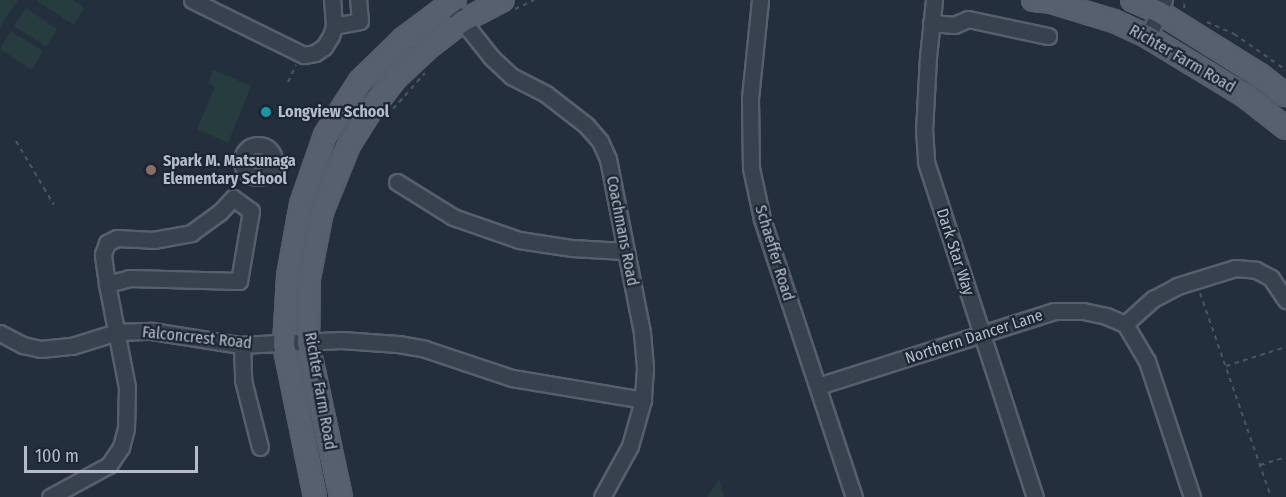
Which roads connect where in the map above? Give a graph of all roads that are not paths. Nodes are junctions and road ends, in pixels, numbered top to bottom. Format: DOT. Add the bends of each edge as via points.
graph roads {
  1 [pos="192,0"];
  2 [pos="332,0"];
  3 [pos="358,0"];
  4 [pos="760,0"];
  5 [pos="934,0"];
  6 [pos="1033,0"];
  7 [pos="1132,0"];
  8 [pos="450,1"];
  9 [pos="509,5"];
  10 [pos="1162,6"];
  11 [pos="464,21"];
  12 [pos="932,23"];
  13 [pos="334,26"];
  14 [pos="1048,36"];
  15 [pos="1148,37"];
  16 [pos="1286,95"];
  17 [pos="1286,128"];
  18 [pos="244,169"];
  19 [pos="398,182"];
  20 [pos="227,205"];
  21 [pos="624,251"];
  22 [pos="107,285"];
  23 [pos="1286,300"];
  24 [pos="1125,324"];
  25 [pos="117,332"];
  26 [pos="0,333"];
  27 [pos="982,335"];
  28 [pos="308,343"];
  29 [pos="284,344"];
  30 [pos="242,345"];
  31 [pos="818,386"];
  32 [pos="643,400"];
  33 [pos="260,447"];
  34 [pos="50,497"];
  35 [pos="315,497"];
  36 [pos="341,497"];
  37 [pos="602,497"];
  38 [pos="854,497"];
  39 [pos="1035,497"];
  40 [pos="1192,497"];
  1 -- 13 [label="street" via="302,54 324,47"];
  2 -- 13 [label="street"];
  3 -- 13 [label="street" via="360,21"];
  4 -- 31 [label="street, Schaeffer Road" via="750,98 751,168 762,219"];
  5 -- 12 [label="street, Dark Star Way"];
  6 -- 15 [label="main road, Richter Farm Road" via="1114,21"];
  7 -- 10 [label="main road, Richter Farm Road"];
  8 -- 11 [label="street, Coachmans Road"];
  8 -- 29 [label="main road, Richter Farm Road" via="360,81 325,135 301,204 288,276"];
  9 -- 11 [label="main road, Richter Farm Road"];
  10 -- 15 [label="street"];
  10 -- 16 [label="main road, Richter Farm Road"];
  11 -- 21 [label="street, Coachmans Road" via="511,76 569,110 600,141 608,159"];
  11 -- 28 [label="main road, Richter Farm Road" via="396,78 349,145 322,212 309,278"];
  12 -- 14 [label="street" via="954,26 968,19"];
  12 -- 27 [label="street, Dark Star Way" via="924,130 926,162"];
  15 -- 17 [label="main road, Richter Farm Road" via="1245,96"];
  18 -- 20 [label="street"];
  19 -- 21 [label="street" via="453,217 519,240"];
  20 -- 22 [label="street" via="190,233 153,240 117,238 107,243 103,254"];
  20 -- 22 [label="street" via="233,198 251,211 239,281 130,278"];
  21 -- 32 [label="street, Coachmans Road" via="642,333"];
  22 -- 25 [label="street"];
  23 -- 24 [label="street" via="1271,279 1256,270 1235,268 1177,286 1153,299"];
  24 -- 27 [label="street, Northern Dancer Lane" via="1083,311 1054,311"];
  24 -- 40 [label="street" via="1147,361"];
  25 -- 26 [label="street, Falconcrest Road" via="72,346 41,349"];
  25 -- 30 [label="street, Falconcrest Road" via="174,333"];
  25 -- 34 [label="street" via="127,387 126,428 121,447 109,465"];
  27 -- 31 [label="street, Northern Dancer Lane"];
  27 -- 39 [label="street, Dark Star Way"];
  28 -- 29 [label="street, Falconcrest Road"];
  28 -- 32 [label="street, Falconcrest Road" via="340,340 398,344 512,378"];
  28 -- 36 [label="main road, Richter Farm Road"];
  29 -- 30 [label="street, Falconcrest Road"];
  29 -- 35 [label="main road, Richter Farm Road"];
  30 -- 33 [label="street" via="243,380"];
  31 -- 38 [label="street, Schaeffer Road"];
  32 -- 37 [label="street, Coachmans Road" via="630,446"];
}
